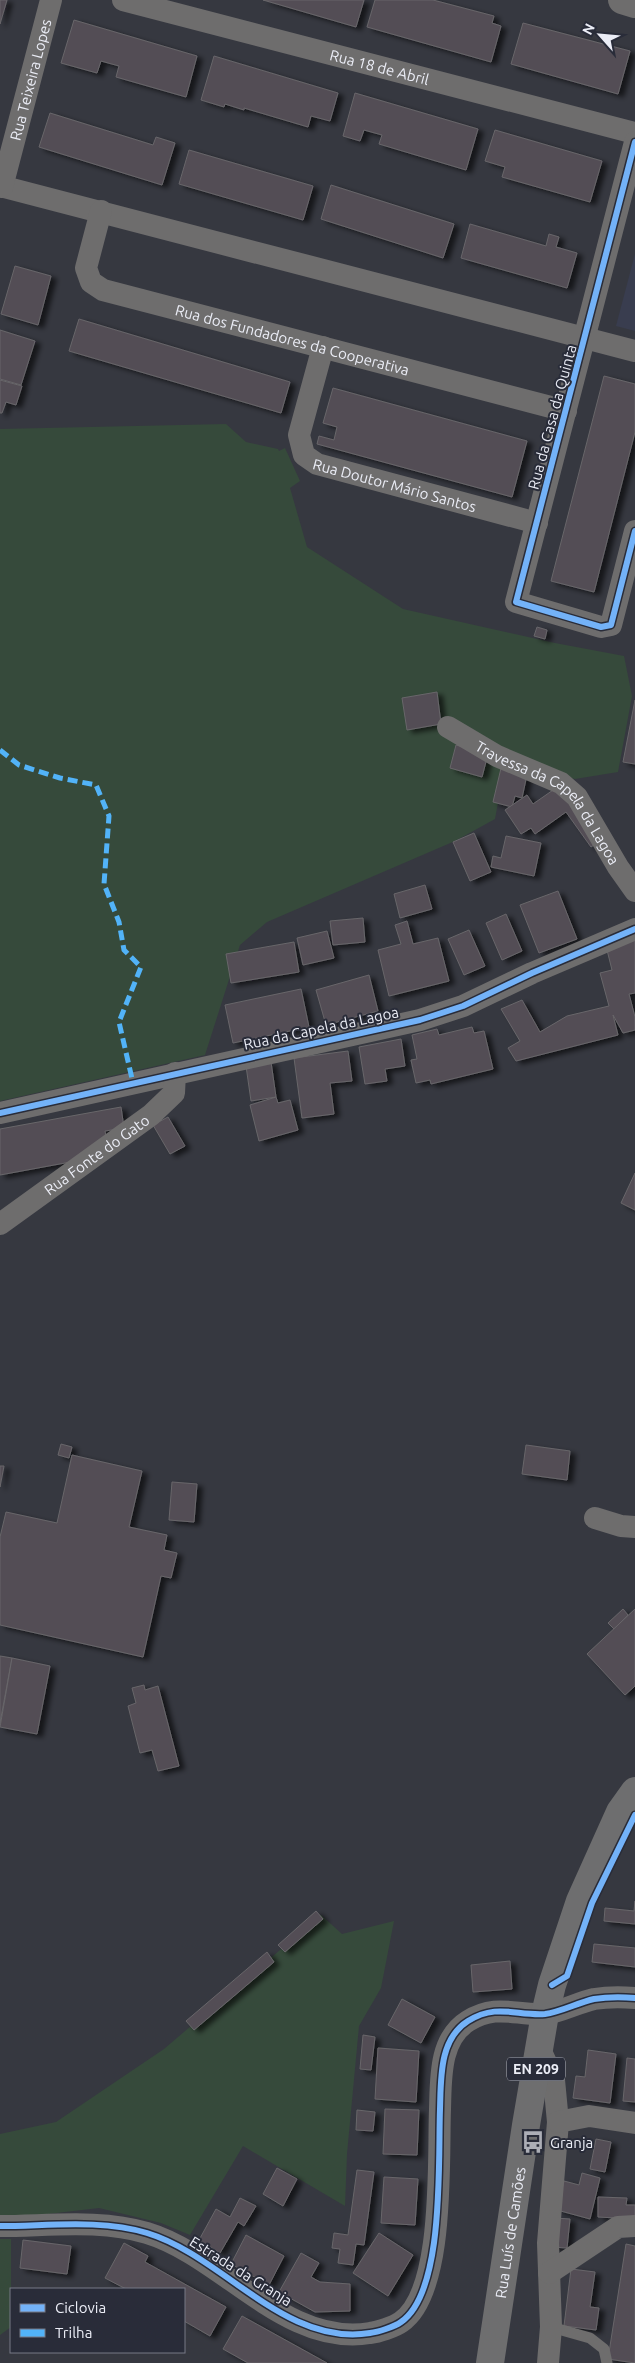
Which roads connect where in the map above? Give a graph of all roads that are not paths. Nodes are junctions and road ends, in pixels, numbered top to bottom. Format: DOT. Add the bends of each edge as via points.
graph roads {
  1 [pos="51,0"];
  2 [pos="123,0"];
  3 [pos="635,133"];
  4 [pos="635,142"];
  5 [pos="1,186"];
  6 [pos="101,211"];
  7 [pos="585,338"];
  8 [pos="323,347"];
  9 [pos="635,351"];
  10 [pos="566,411"];
  11 [pos="537,523"];
  12 [pos="635,531"];
  13 [pos="448,727"];
  14 [pos="635,891"];
  15 [pos="635,929"];
  16 [pos="175,1073"];
  17 [pos="0,1113"];
  18 [pos="0,1224"];
  19 [pos="595,1518"];
  20 [pos="635,1527"];
  21 [pos="635,1792"];
  22 [pos="635,1998"];
  23 [pos="545,2014"];
  24 [pos="539,2047"];
  25 [pos="558,2122"];
  26 [pos="635,2123"];
  27 [pos="0,2226"];
  28 [pos="635,2226"];
  29 [pos="549,2273"];
  30 [pos="551,2327"];
  31 [pos="490,2363"];
  32 [pos="548,2363"];
  33 [pos="607,2363"];
  1 -- 5 [label="street, Rua Teixeira Lopes"];
  2 -- 3 [label="street, Rua 18 de Abril"];
  4 -- 7 [label="street, Rua da Casa da Quinta"];
  5 -- 6 [label="street"];
  6 -- 7 [label="street"];
  6 -- 8 [label="street, Rua dos Fundadores da Cooperativa" via="86,268 91,282 104,290"];
  7 -- 9 [label="street"];
  7 -- 10 [label="street, Rua da Casa da Quinta"];
  8 -- 10 [label="street, Rua dos Fundadores da Cooperativa"];
  8 -- 11 [label="street, Rua Doutor Mário Santos" via="299,435 304,455 317,464"];
  10 -- 11 [label="street, Rua da Casa da Quinta"];
  11 -- 12 [label="street, Rua da Casa da Quinta" via="516,602 601,626 610,625"];
  13 -- 14 [label="street, Travessa da Capela da Lagoa" via="497,756 561,783 577,797"];
  15 -- 16 [label="street, Rua da Capela da Lagoa" via="463,1006 420,1020"];
  16 -- 17 [label="street, Rua da Capela da Lagoa"];
  16 -- 18 [label="street, Rua Fonte do Gato" via="174,1093 151,1116"];
  19 -- 20 [label="street"];
  21 -- 23 [label="main road, Rua Luís de Camões / EN 209" via="620,1812 580,1901"];
  22 -- 23 [label="street" via="594,2000"];
  23 -- 24 [label="main road, Rua Luís de Camões / EN 209"];
  23 -- 27 [label="street, Estrada da Granja" via="518,2011 483,2014 457,2030 449,2042 442,2074 435,2245 417,2304 401,2322 372,2333 322,2331 275,2309 177,2246 118,2226"];
  24 -- 25 [label="street" via="554,2080"];
  24 -- 31 [label="main road, Rua Luís de Camões / EN 209"];
  25 -- 26 [label="street" via="589,2116"];
  25 -- 29 [label="street" via="548,2242"];
  28 -- 29 [label="street" via="618,2227"];
  29 -- 30 [label="street"];
  30 -- 32 [label="street"];
  30 -- 33 [label="lane" via="590,2338 604,2349"];
}
